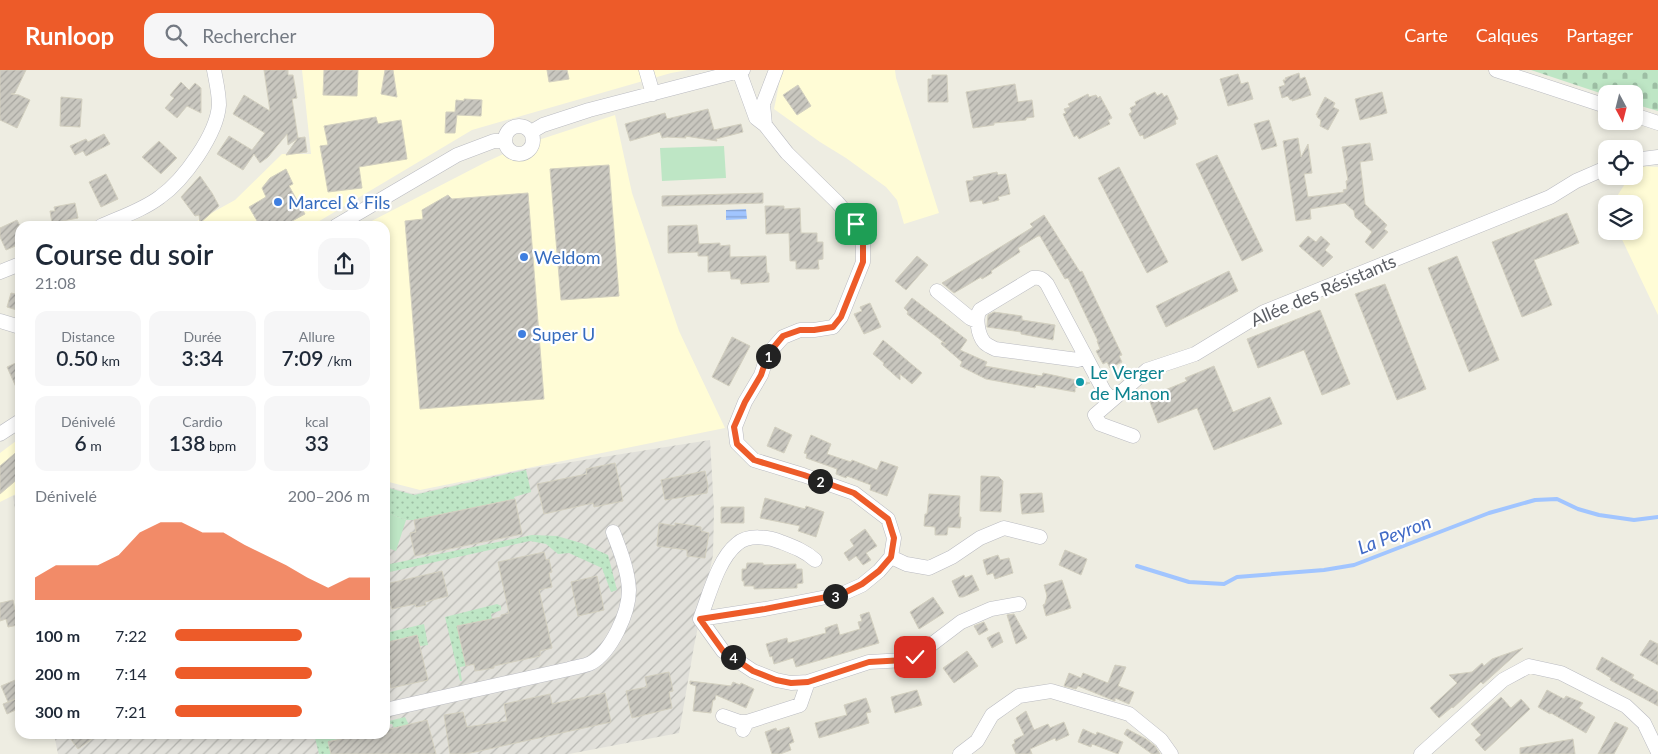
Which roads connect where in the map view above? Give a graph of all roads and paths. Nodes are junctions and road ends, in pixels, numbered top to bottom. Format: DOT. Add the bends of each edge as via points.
graph roads {
  1 [pos="214,70"];
  2 [pos="646,70"];
  3 [pos="776,70"];
  4 [pos="1496,70"];
  5 [pos="741,71"];
  6 [pos="653,94"];
  7 [pos="766,94"];
  8 [pos="748,99"];
  9 [pos="1598,103"];
  10 [pos="1643,118"];
  11 [pos="1658,123"];
  12 [pos="765,125"];
  13 [pos="531,132"];
  14 [pos="505,141"];
  15 [pos="1658,157"];
  16 [pos="1643,159"];
  17 [pos="1598,171"];
  18 [pos="112,221"];
  19 [pos="345,221"];
  20 [pos="15,266"];
  21 [pos="0,272"];
  22 [pos="937,291"];
  23 [pos="0,321"];
  24 [pos="977,321"];
  25 [pos="15,325"];
  26 [pos="1086,357"];
  27 [pos="1112,400"];
  28 [pos="15,424"];
  29 [pos="0,434"];
  30 [pos="1133,436"];
  31 [pos="613,532"];
  32 [pos="1040,536"];
  33 [pos="891,557"];
  34 [pos="815,560"];
  35 [pos="1018,604"];
  36 [pos="700,619"];
  37 [pos="808,682"];
  38 [pos="390,709"];
  39 [pos="723,716"];
  40 [pos="1657,753"];
  41 [pos="960,754"];
  42 [pos="1171,754"];
  43 [pos="1421,754"];
  1 -- 18 [label="street" via="219,103 217,121 208,139 176,184 159,198"];
  2 -- 6 [label="street"];
  3 -- 7 [label="street"];
  4 -- 9 [label="street"];
  5 -- 6 [label="street"];
  5 -- 8 [label="street"];
  6 -- 13 [label="street" via="554,120"];
  7 -- 8 [label="street"];
  7 -- 12 [label="street" via="763,104"];
  8 -- 12 [label="street" via="756,118"];
  10 -- 11 [label="street"];
  12 -- 33 [label="street" via="787,153 856,224 863,241 863,262 841,317 833,327 800,330 783,336 768,354 761,375 734,427 737,444 754,460 854,493 888,519 894,538"];
  13 -- 14 [label="street" via="524,126 514,126 507,132"];
  13 -- 14 [label="street" via="531,148 521,154 510,151"];
  14 -- 19 [label="street" via="494,141 457,155"];
  15 -- 16 [label="street"];
  17 -- 27 [label="street, Allée des Résistants" via="1550,197 1264,312 1195,354 1147,370"];
  20 -- 21 [label="street"];
  22 -- 24 [label="street"];
  23 -- 25 [label="street"];
  24 -- 26 [label="street" via="983,342 995,349 1078,360"];
  24 -- 26 [label="street" via="980,310 1038,277 1047,284"];
  26 -- 27 [label="street" via="1104,392"];
  27 -- 30 [label="street, Allée des Résistants" via="1095,415 1100,424"];
  28 -- 29 [label="street"];
  31 -- 38 [label="street" via="623,556 629,592 622,622 610,646 591,662 564,671"];
  32 -- 33 [label="street" via="1004,528 929,568 906,564"];
  33 -- 36 [label="street" via="862,584 842,594"];
  34 -- 36 [label="street" via="807,552 775,540 751,537 738,543 722,562"];
  35 -- 37 [label="street" via="991,609 961,622 915,657 869,662"];
  36 -- 37 [label="street" via="723,651 753,671 776,680"];
  37 -- 39 [label="street" via="800,705 745,726"];
  40 -- 43 [label="street" via="1644,723 1626,706 1561,673 1528,666 1503,680"];
  41 -- 42 [label="street" via="976,741 992,715 1018,696 1051,691 1129,714 1161,740"];
}
